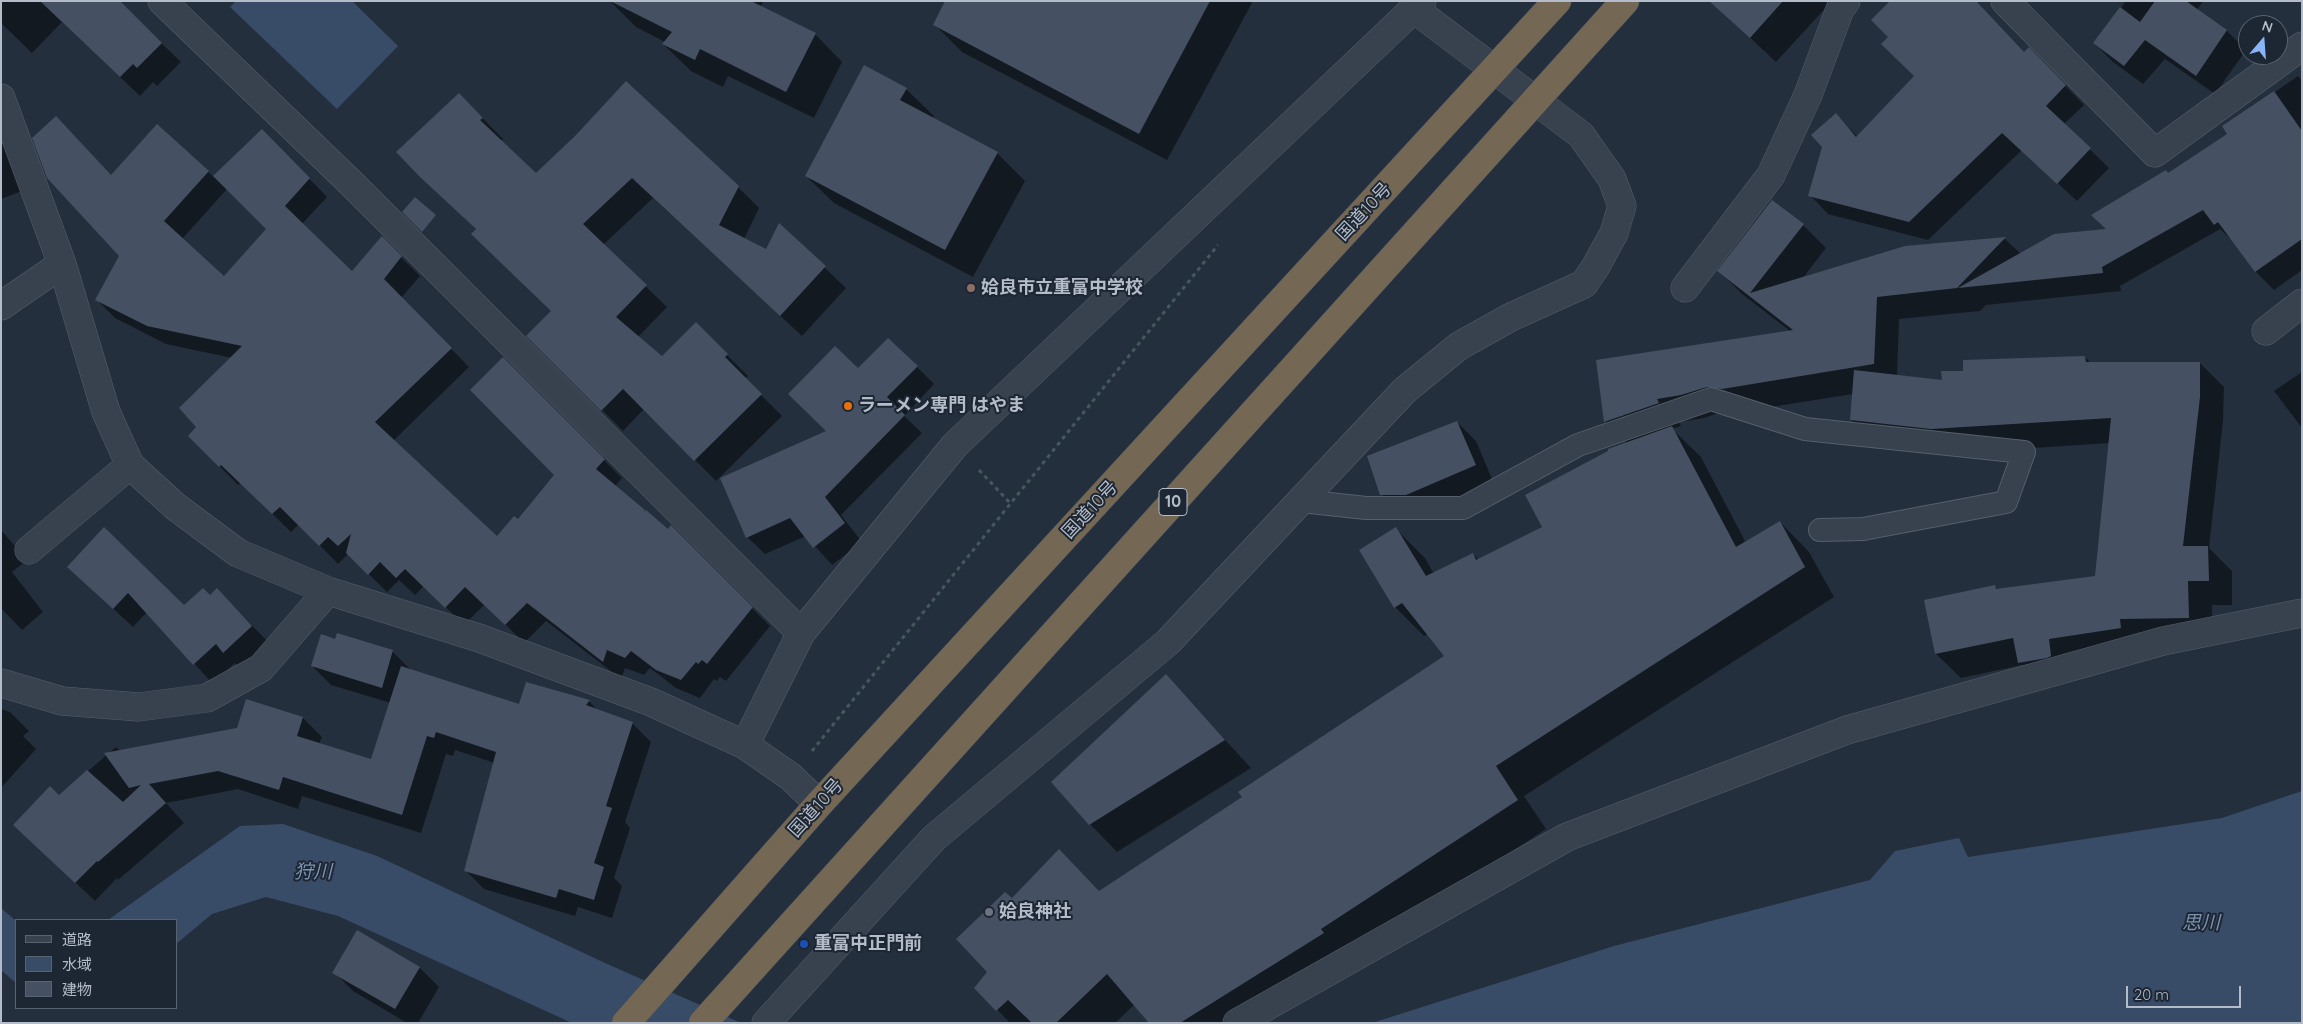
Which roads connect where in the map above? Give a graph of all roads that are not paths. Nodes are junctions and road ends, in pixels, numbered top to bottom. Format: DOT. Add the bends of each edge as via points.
graph roads {
  1 [pos="162,1"];
  2 [pos="1557,1"];
  3 [pos="1625,1"];
  4 [pos="1846,1"];
  5 [pos="2005,1"];
  6 [pos="1418,5"];
  7 [pos="2302,46"];
  8 [pos="1495,70"];
  9 [pos="1,98"];
  10 [pos="1536,101"];
  11 [pos="62,264"];
  12 [pos="1686,288"];
  13 [pos="2302,303"];
  14 [pos="1,306"];
  15 [pos="2266,331"];
  16 [pos="130,465"];
  17 [pos="1301,501"];
  18 [pos="1820,530"];
  19 [pos="29,550"];
  20 [pos="328,591"];
  21 [pos="2302,614"];
  22 [pos="801,633"];
  23 [pos="1,683"];
  24 [pos="745,745"];
  25 [pos="819,804"];
  26 [pos="626,1023"];
  27 [pos="703,1023"];
  28 [pos="766,1023"];
  29 [pos="1237,1023"];
  1 -- 22 [label="street" via="358,190"];
  2 -- 8 [label="highway, 国道10号"];
  3 -- 10 [label="highway, 10"];
  4 -- 12 [label="street" via="1771,175"];
  5 -- 7 [label="street" via="2156,153"];
  6 -- 8 [label="street"];
  6 -- 22 [label="street" via="956,445"];
  8 -- 10 [label="street"];
  8 -- 25 [label="highway, 国道10号"];
  9 -- 11 [label="street"];
  10 -- 17 [label="street" via="1581,135 1612,180 1622,206 1614,233 1596,266 1584,284 1511,317 1459,346 1405,390"];
  10 -- 27 [label="highway, 10"];
  11 -- 14 [label="street"];
  11 -- 16 [label="street" via="106,412"];
  13 -- 15 [label="street"];
  16 -- 19 [label="street"];
  16 -- 20 [label="street" via="176,507 238,553"];
  17 -- 18 [label="lane" via="1366,508 1463,508 1578,445 1711,399 1805,429 2024,452 2006,502 1863,529"];
  17 -- 28 [label="street" via="1168,642 934,838"];
  20 -- 23 [label="street" via="261,668 207,698 129,706 62,701"];
  20 -- 24 [label="street" via="479,638 651,702"];
  21 -- 29 [label="street" via="2163,640 1837,733 1567,837"];
  22 -- 24 [label="street"];
  24 -- 25 [label="street" via="791,777"];
  25 -- 26 [label="highway, 国道10号"];
}
